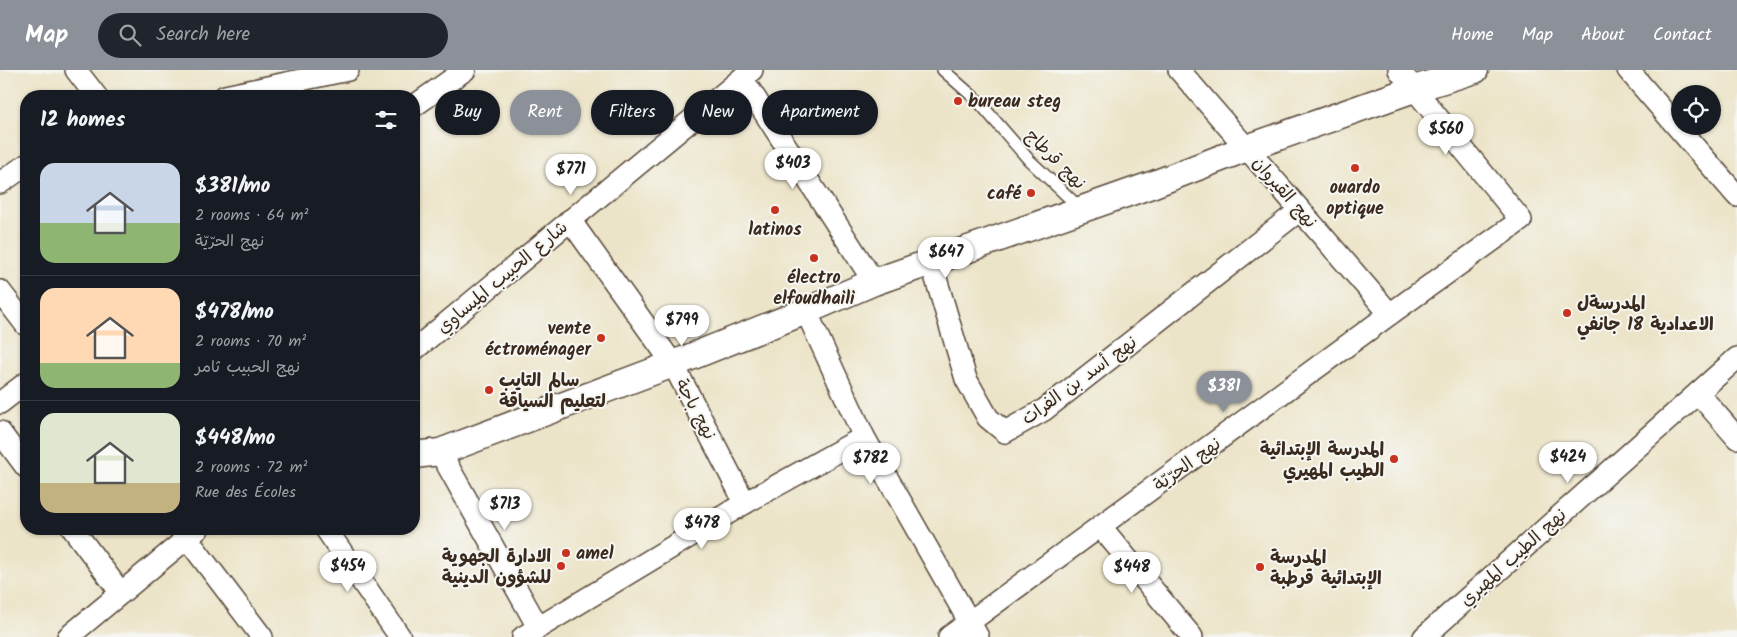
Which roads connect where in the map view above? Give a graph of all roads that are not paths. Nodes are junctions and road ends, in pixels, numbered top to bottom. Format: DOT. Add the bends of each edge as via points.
graph roads {
  1 [pos="76,70"];
  2 [pos="348,70"];
  3 [pos="465,70"];
  4 [pos="944,70"];
  5 [pos="1180,70"];
  6 [pos="1475,70"];
  7 [pos="1628,70"];
  8 [pos="747,74"];
  9 [pos="1407,80"];
  10 [pos="91,90"];
  11 [pos="253,90"];
  12 [pos="420,102"];
  13 [pos="1247,148"];
  14 [pos="20,169"];
  15 [pos="0,183"];
  16 [pos="1737,196"];
  17 [pos="1081,209"];
  18 [pos="1300,210"];
  19 [pos="570,220"];
  20 [pos="931,262"];
  21 [pos="874,282"];
  22 [pos="0,290"];
  23 [pos="806,311"];
  24 [pos="1390,314"];
  25 [pos="20,317"];
  26 [pos="420,345"];
  27 [pos="1737,358"];
  28 [pos="673,364"];
  29 [pos="20,387"];
  30 [pos="1698,393"];
  31 [pos="0,402"];
  32 [pos="0,432"];
  33 [pos="864,437"];
  34 [pos="1737,438"];
  35 [pos="440,452"];
  36 [pos="420,454"];
  37 [pos="20,459"];
  38 [pos="745,503"];
  39 [pos="1100,527"];
  40 [pos="78,535"];
  41 [pos="185,535"];
  42 [pos="190,535"];
  43 [pos="330,535"];
  44 [pos="121,593"];
  45 [pos="974,630"];
  46 [pos="530,632"];
  47 [pos="68,637"];
  48 [pos="262,637"];
  49 [pos="400,637"];
  50 [pos="949,637"];
  51 [pos="1192,637"];
  52 [pos="1424,637"];
  1 -- 10 [label="street"];
  2 -- 11 [label="street"];
  3 -- 12 [label="street"];
  4 -- 17 [label="lane, نهج قرطاج" via="978,101 1029,160"];
  5 -- 13 [label="street, نهج القيروان"];
  6 -- 9 [label="street"];
  7 -- 16 [label="street"];
  8 -- 19 [label="street, شارع الحبيب الميساوي"];
  8 -- 21 [label="street"];
  9 -- 13 [label="street"];
  9 -- 24 [label="street, نهج الحرّيّة" via="1521,220"];
  13 -- 17 [label="street"];
  13 -- 18 [label="street, نهج القيروان"];
  14 -- 15 [label="street"];
  17 -- 20 [label="street"];
  18 -- 20 [label="street, نهج أسد بن الفرات" via="1044,410 1005,432 988,418 966,379"];
  18 -- 24 [label="street, نهج القيروان"];
  19 -- 26 [label="street, شارع الحبيب الميساوي"];
  19 -- 28 [label="street, نهج باجة"];
  20 -- 21 [label="street"];
  21 -- 23 [label="street"];
  22 -- 25 [label="street"];
  23 -- 28 [label="street"];
  23 -- 33 [label="street"];
  24 -- 39 [label="street, نهج الحرّيّة"];
  27 -- 30 [label="street, نهج الطيب المهيري"];
  28 -- 35 [label="street"];
  28 -- 38 [label="street, نهج باجة"];
  29 -- 31 [label="street"];
  30 -- 34 [label="street"];
  30 -- 52 [label="street, نهج الطيب المهيري"];
  32 -- 37 [label="street"];
  33 -- 38 [label="street"];
  33 -- 45 [label="street"];
  35 -- 36 [label="street"];
  35 -- 46 [label="street"];
  38 -- 46 [label="street"];
  39 -- 45 [label="street, نهج الحرّيّة"];
  39 -- 51 [label="street"];
  40 -- 44 [label="street"];
  41 -- 44 [label="street"];
  42 -- 48 [label="street"];
  43 -- 49 [label="street"];
  44 -- 47 [label="street"];
  45 -- 50 [label="street, نهج الحرّيّة"];
}
